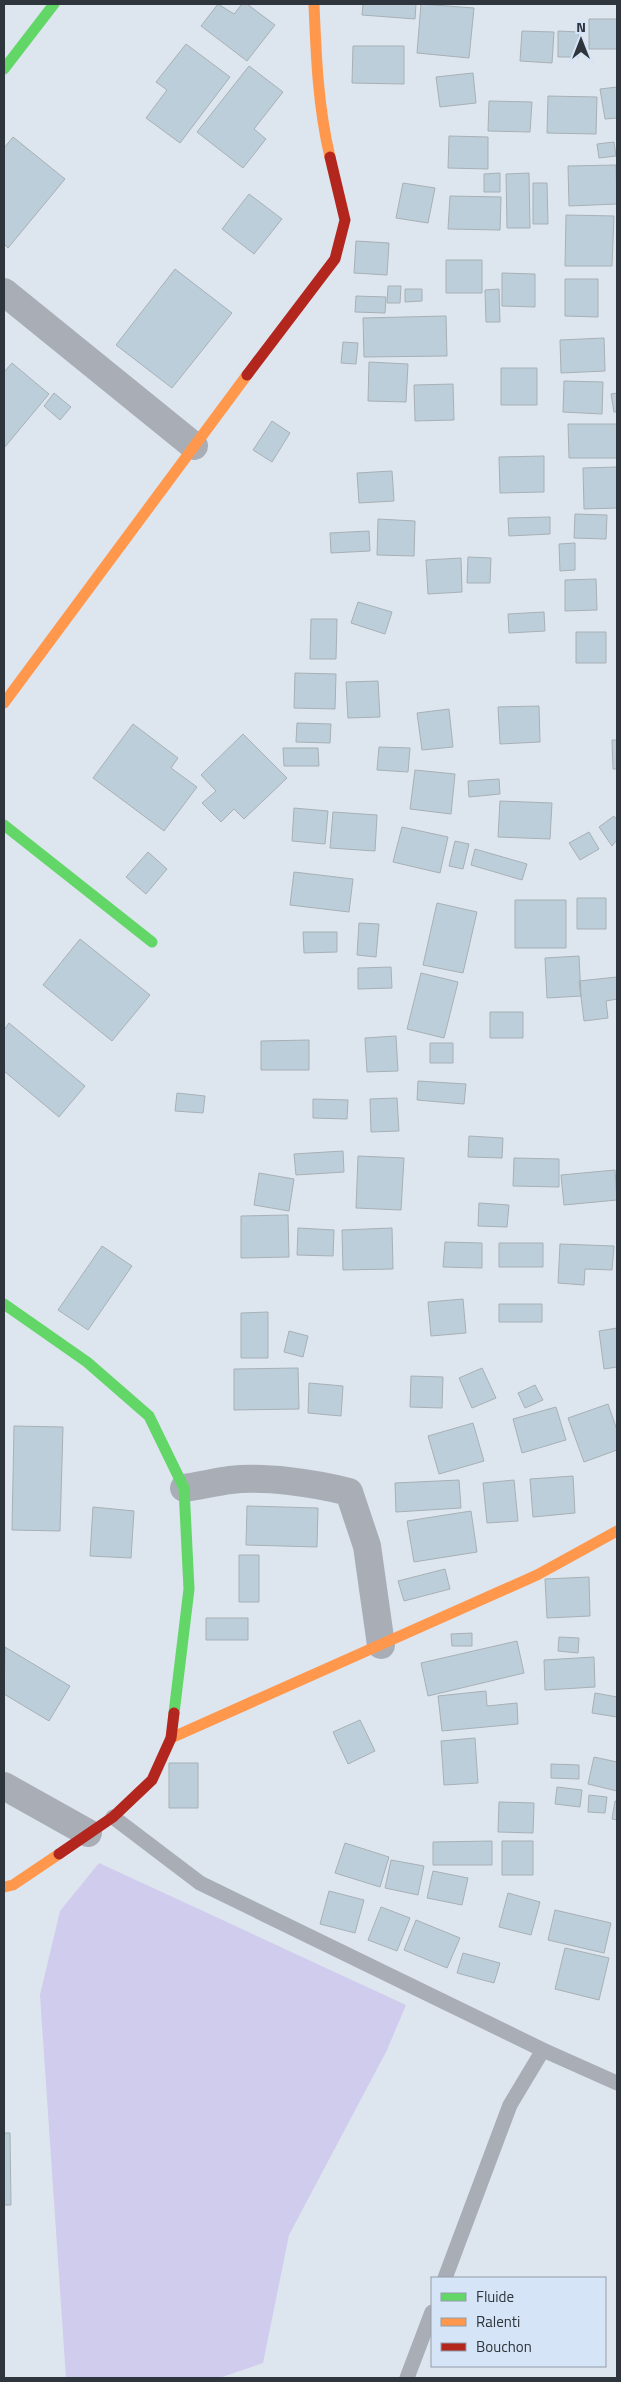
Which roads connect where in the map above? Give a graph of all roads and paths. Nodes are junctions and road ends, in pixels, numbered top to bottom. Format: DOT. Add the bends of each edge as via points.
graph roads {
  1 [pos="54,4"];
  2 [pos="314,4"];
  3 [pos="4,69"];
  4 [pos="4,292"];
  5 [pos="194,446"];
  6 [pos="4,703"];
  7 [pos="4,825"];
  8 [pos="152,942"];
  9 [pos="4,1304"];
  10 [pos="184,1488"];
  11 [pos="617,1531"];
  12 [pos="381,1645"];
  13 [pos="171,1738"];
  14 [pos="4,1786"];
  15 [pos="113,1817"];
  16 [pos="88,1834"];
  17 [pos="4,1887"];
  18 [pos="543,2050"];
  19 [pos="617,2083"];
  20 [pos="445,2277"];
  21 [pos="431,2315"];
  22 [pos="407,2378"];
  1 -- 3 [label="street"];
  2 -- 5 [label="street" via="325,136 345,220 335,259"];
  4 -- 5 [label="street"];
  5 -- 6 [label="street"];
  7 -- 8 [label="street"];
  9 -- 10 [label="street" via="87,1362 149,1416"];
  10 -- 12 [label="street" via="232,1480 278,1481 349,1492 367,1546"];
  10 -- 13 [label="street" via="189,1589"];
  11 -- 12 [label="street" via="537,1574"];
  12 -- 13 [label="street"];
  13 -- 15 [label="street" via="152,1780"];
  14 -- 16 [label="street"];
  15 -- 16 [label="street"];
  15 -- 18 [label="lane" via="200,1884"];
  16 -- 17 [label="street" via="13,1885"];
  18 -- 19 [label="lane"];
  18 -- 20 [label="lane" via="510,2105"];
  21 -- 22 [label="lane"];
}
